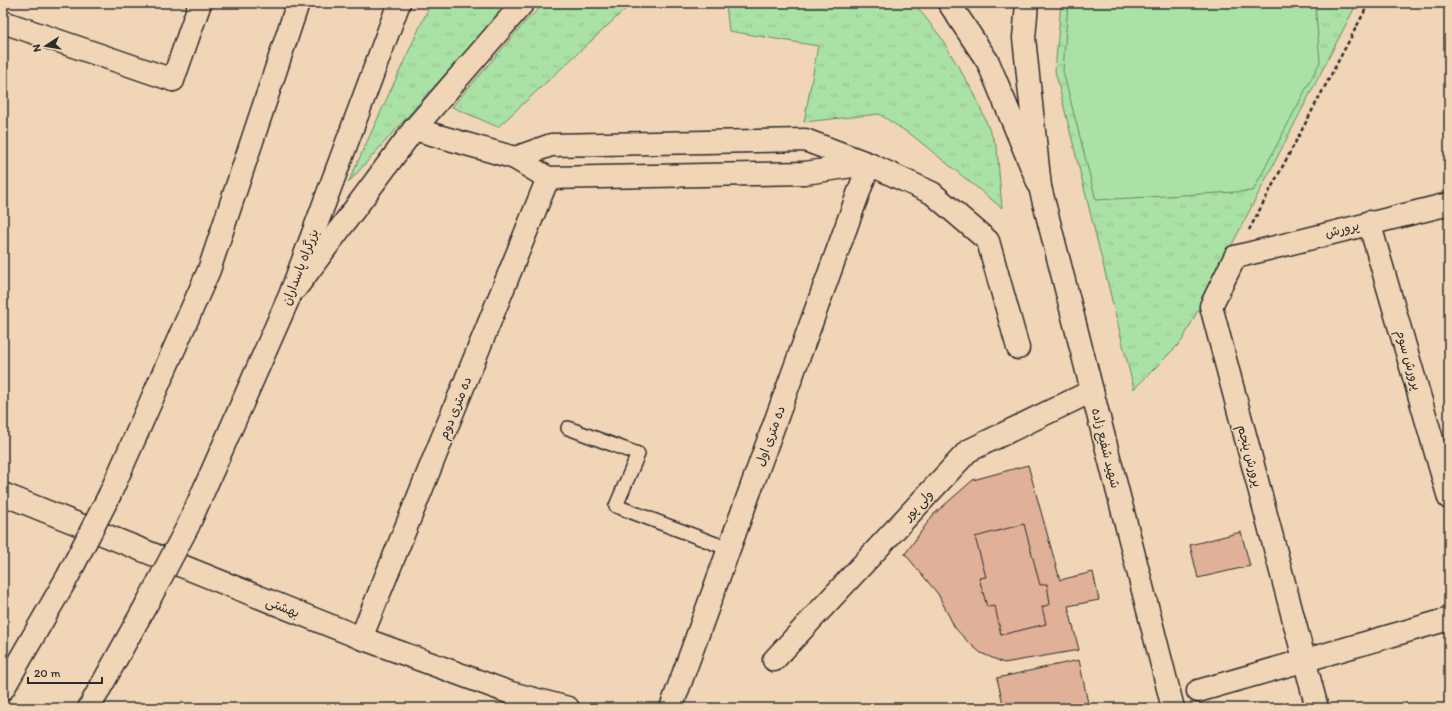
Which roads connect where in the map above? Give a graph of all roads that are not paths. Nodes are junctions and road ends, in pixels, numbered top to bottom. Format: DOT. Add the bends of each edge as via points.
graph roads {
  1 [pos="200,3"];
  2 [pos="298,3"];
  3 [pos="399,3"];
  4 [pos="523,3"];
  5 [pos="949,3"];
  6 [pos="1027,3"];
  7 [pos="3,22"];
  8 [pos="414,129"];
  9 [pos="516,158"];
  10 [pos="869,164"];
  11 [pos="548,178"];
  12 [pos="1040,187"];
  13 [pos="1449,204"];
  14 [pos="1369,222"];
  15 [pos="1235,257"];
  16 [pos="290,295"];
  17 [pos="1018,348"];
  18 [pos="1092,391"];
  19 [pos="568,428"];
  20 [pos="3,494"];
  21 [pos="1449,498"];
  22 [pos="729,549"];
  23 [pos="1449,619"];
  24 [pos="361,638"];
  25 [pos="774,660"];
  26 [pos="1303,660"];
  27 [pos="3,690"];
  28 [pos="1198,691"];
  29 [pos="1171,705"];
  30 [pos="90,708"];
  31 [pos="568,708"];
  32 [pos="671,708"];
  33 [pos="1316,708"];
  1 -- 7 [label="main road" via="173,80"];
  2 -- 27 [label="main road, bridge" via="209,270 110,494 68,576"];
  3 -- 16 [label="main road, بزرگراه پاسداران"];
  4 -- 8 [label="main road"];
  5 -- 12 [label="main road" via="988,62"];
  6 -- 12 [label="main road" via="1024,38"];
  8 -- 9 [label="main road"];
  8 -- 16 [label="main road"];
  9 -- 10 [label="main road" via="551,145 805,140"];
  9 -- 11 [label="main road"];
  10 -- 11 [label="main road" via="805,173"];
  10 -- 17 [label="main road" via="932,193 988,241"];
  10 -- 22 [label="main road, ده متری اول"];
  11 -- 24 [label="main road, ده متری دوم"];
  12 -- 18 [label="main road, شهید شفیع زاده"];
  13 -- 14 [label="main road, پرورش"];
  14 -- 15 [label="main road, پرورش"];
  14 -- 21 [label="main road, پرورش سوم"];
  15 -- 26 [label="main road, پرورش پنجم" via="1211,306"];
  16 -- 30 [label="main road, بزرگراه پاسداران, bridge" via="188,526"];
  18 -- 25 [label="main road, ولی پور" via="968,450"];
  18 -- 29 [label="main road, شهید شفیع زاده"];
  19 -- 22 [label="lane" via="638,454 616,506"];
  20 -- 24 [label="main road, بهشتی"];
  22 -- 32 [label="main road, ده متری اول"];
  23 -- 26 [label="main road"];
  24 -- 31 [label="main road, بهشتی" via="511,693"];
  26 -- 28 [label="main road"];
  26 -- 33 [label="main road, پرورش پنجم"];
}
